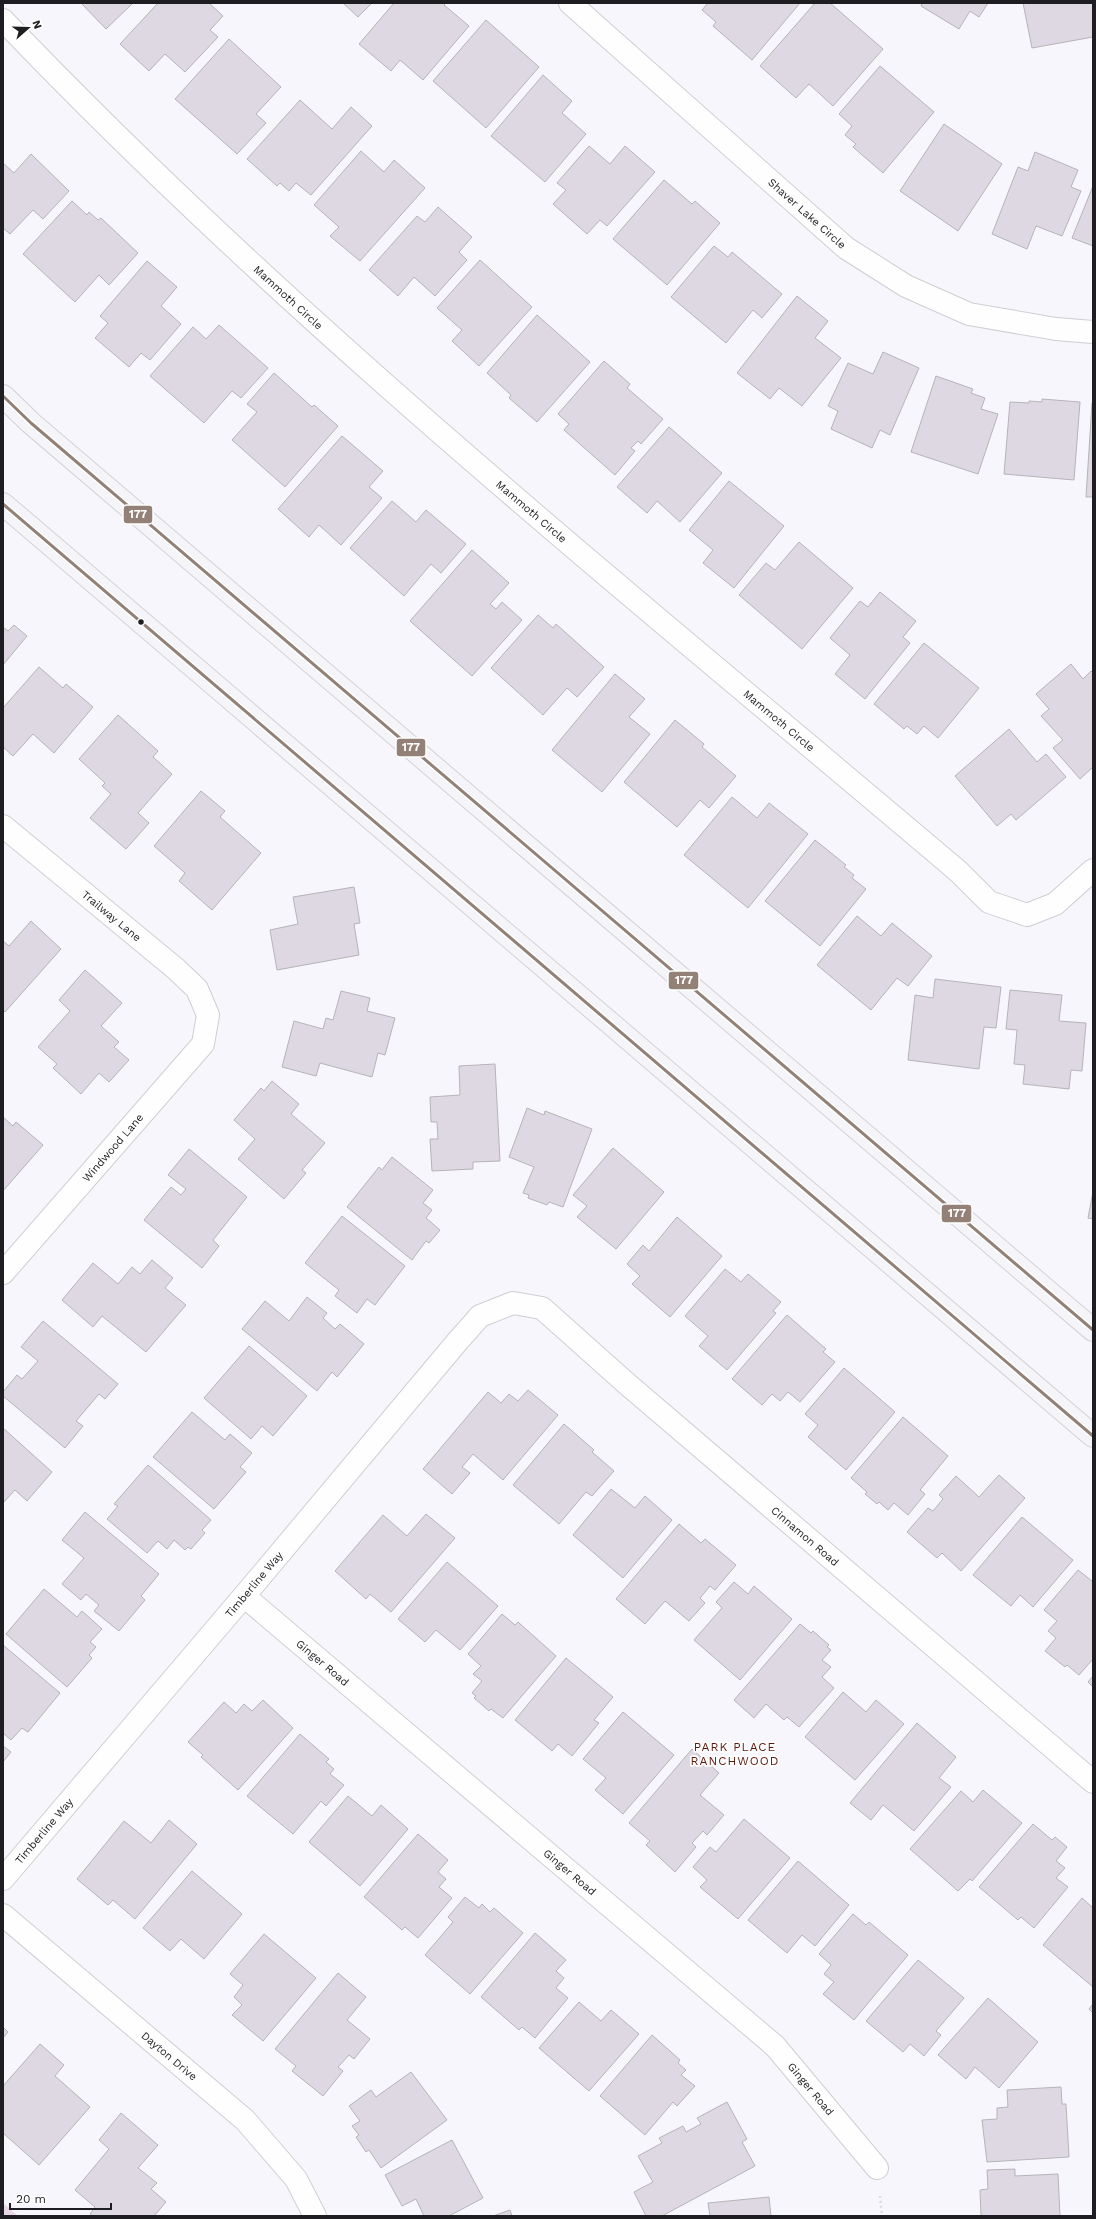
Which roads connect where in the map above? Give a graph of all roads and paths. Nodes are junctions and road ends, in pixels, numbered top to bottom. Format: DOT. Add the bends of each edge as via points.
graph roads {
  1 [pos="570,3"];
  2 [pos="3,20"];
  3 [pos="1093,332"];
  4 [pos="3,396"];
  5 [pos="3,504"];
  6 [pos="3,826"];
  7 [pos="1093,870"];
  8 [pos="208,1015"];
  9 [pos="3,1273"];
  10 [pos="513,1304"];
  11 [pos="1093,1330"];
  12 [pos="1093,1436"];
  13 [pos="244,1596"];
  14 [pos="1093,1782"];
  15 [pos="3,1879"];
  16 [pos="3,1915"];
  17 [pos="877,2168"];
  18 [pos="315,2216"];
  1 -- 3 [label="street, Shaver Lake Circle" via="846,248 906,286 969,314 1056,329"];
  2 -- 7 [label="street, Mammoth Circle" via="88,108 292,301 513,494 953,867 989,902 1027,915 1055,904"];
  4 -- 11 [label="main road" via="31,423"];
  5 -- 12 [label="main road"];
  6 -- 8 [label="street, Trailway Lane" via="176,969 197,989"];
  8 -- 9 [label="street, Windwood Lane" via="203,1044"];
  10 -- 13 [label="street, Timberline Way" via="480,1316"];
  10 -- 14 [label="street, Cinnamon Road" via="542,1308 626,1384"];
  13 -- 15 [label="street, Timberline Way"];
  13 -- 17 [label="street, Ginger Road" via="775,2046"];
  16 -- 18 [label="street, Dayton Drive" via="245,2120 296,2179"];
}
